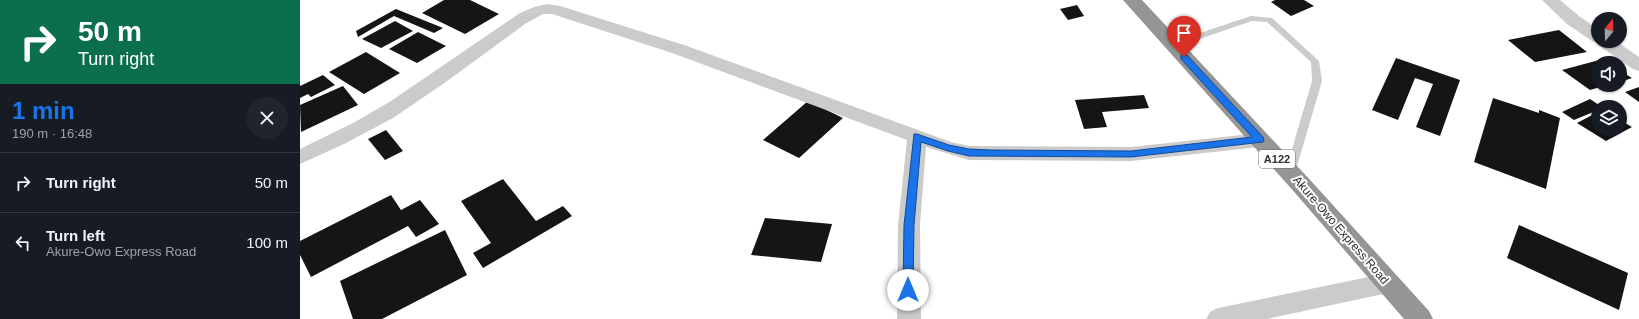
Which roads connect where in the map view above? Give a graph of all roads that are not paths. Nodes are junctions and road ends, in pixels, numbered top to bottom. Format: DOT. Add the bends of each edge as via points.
graph roads {
  1 [pos="1132,0"];
  2 [pos="1550,0"];
  3 [pos="1591,32"];
  4 [pos="1173,45"];
  5 [pos="1614,48"];
  6 [pos="1639,65"];
  7 [pos="917,137"];
  8 [pos="1260,140"];
  9 [pos="300,158"];
  10 [pos="1290,173"];
  11 [pos="1388,283"];
  12 [pos="909,319"];
  13 [pos="1218,319"];
  14 [pos="1420,319"];
  1 -- 4 [label="highway, Akure-Owo Express Road / A122"];
  2 -- 3 [label="street"];
  4 -- 8 [label="highway, Akure-Owo Express Road / A122"];
  4 -- 10 [label="lane" via="1251,18 1269,20 1315,61 1317,81"];
  5 -- 6 [label="street"];
  7 -- 8 [label="street" via="969,153 992,154 1131,154"];
  7 -- 9 [label="street" via="678,49 545,8 536,10 396,107"];
  7 -- 12 [label="street" via="909,225"];
  8 -- 10 [label="highway, Akure-Owo Express Road / A122"];
  10 -- 11 [label="highway, Akure-Owo Express Road / A122"];
  11 -- 13 [label="street"];
  11 -- 14 [label="highway, Akure-Owo Express Road / A122"];
}
